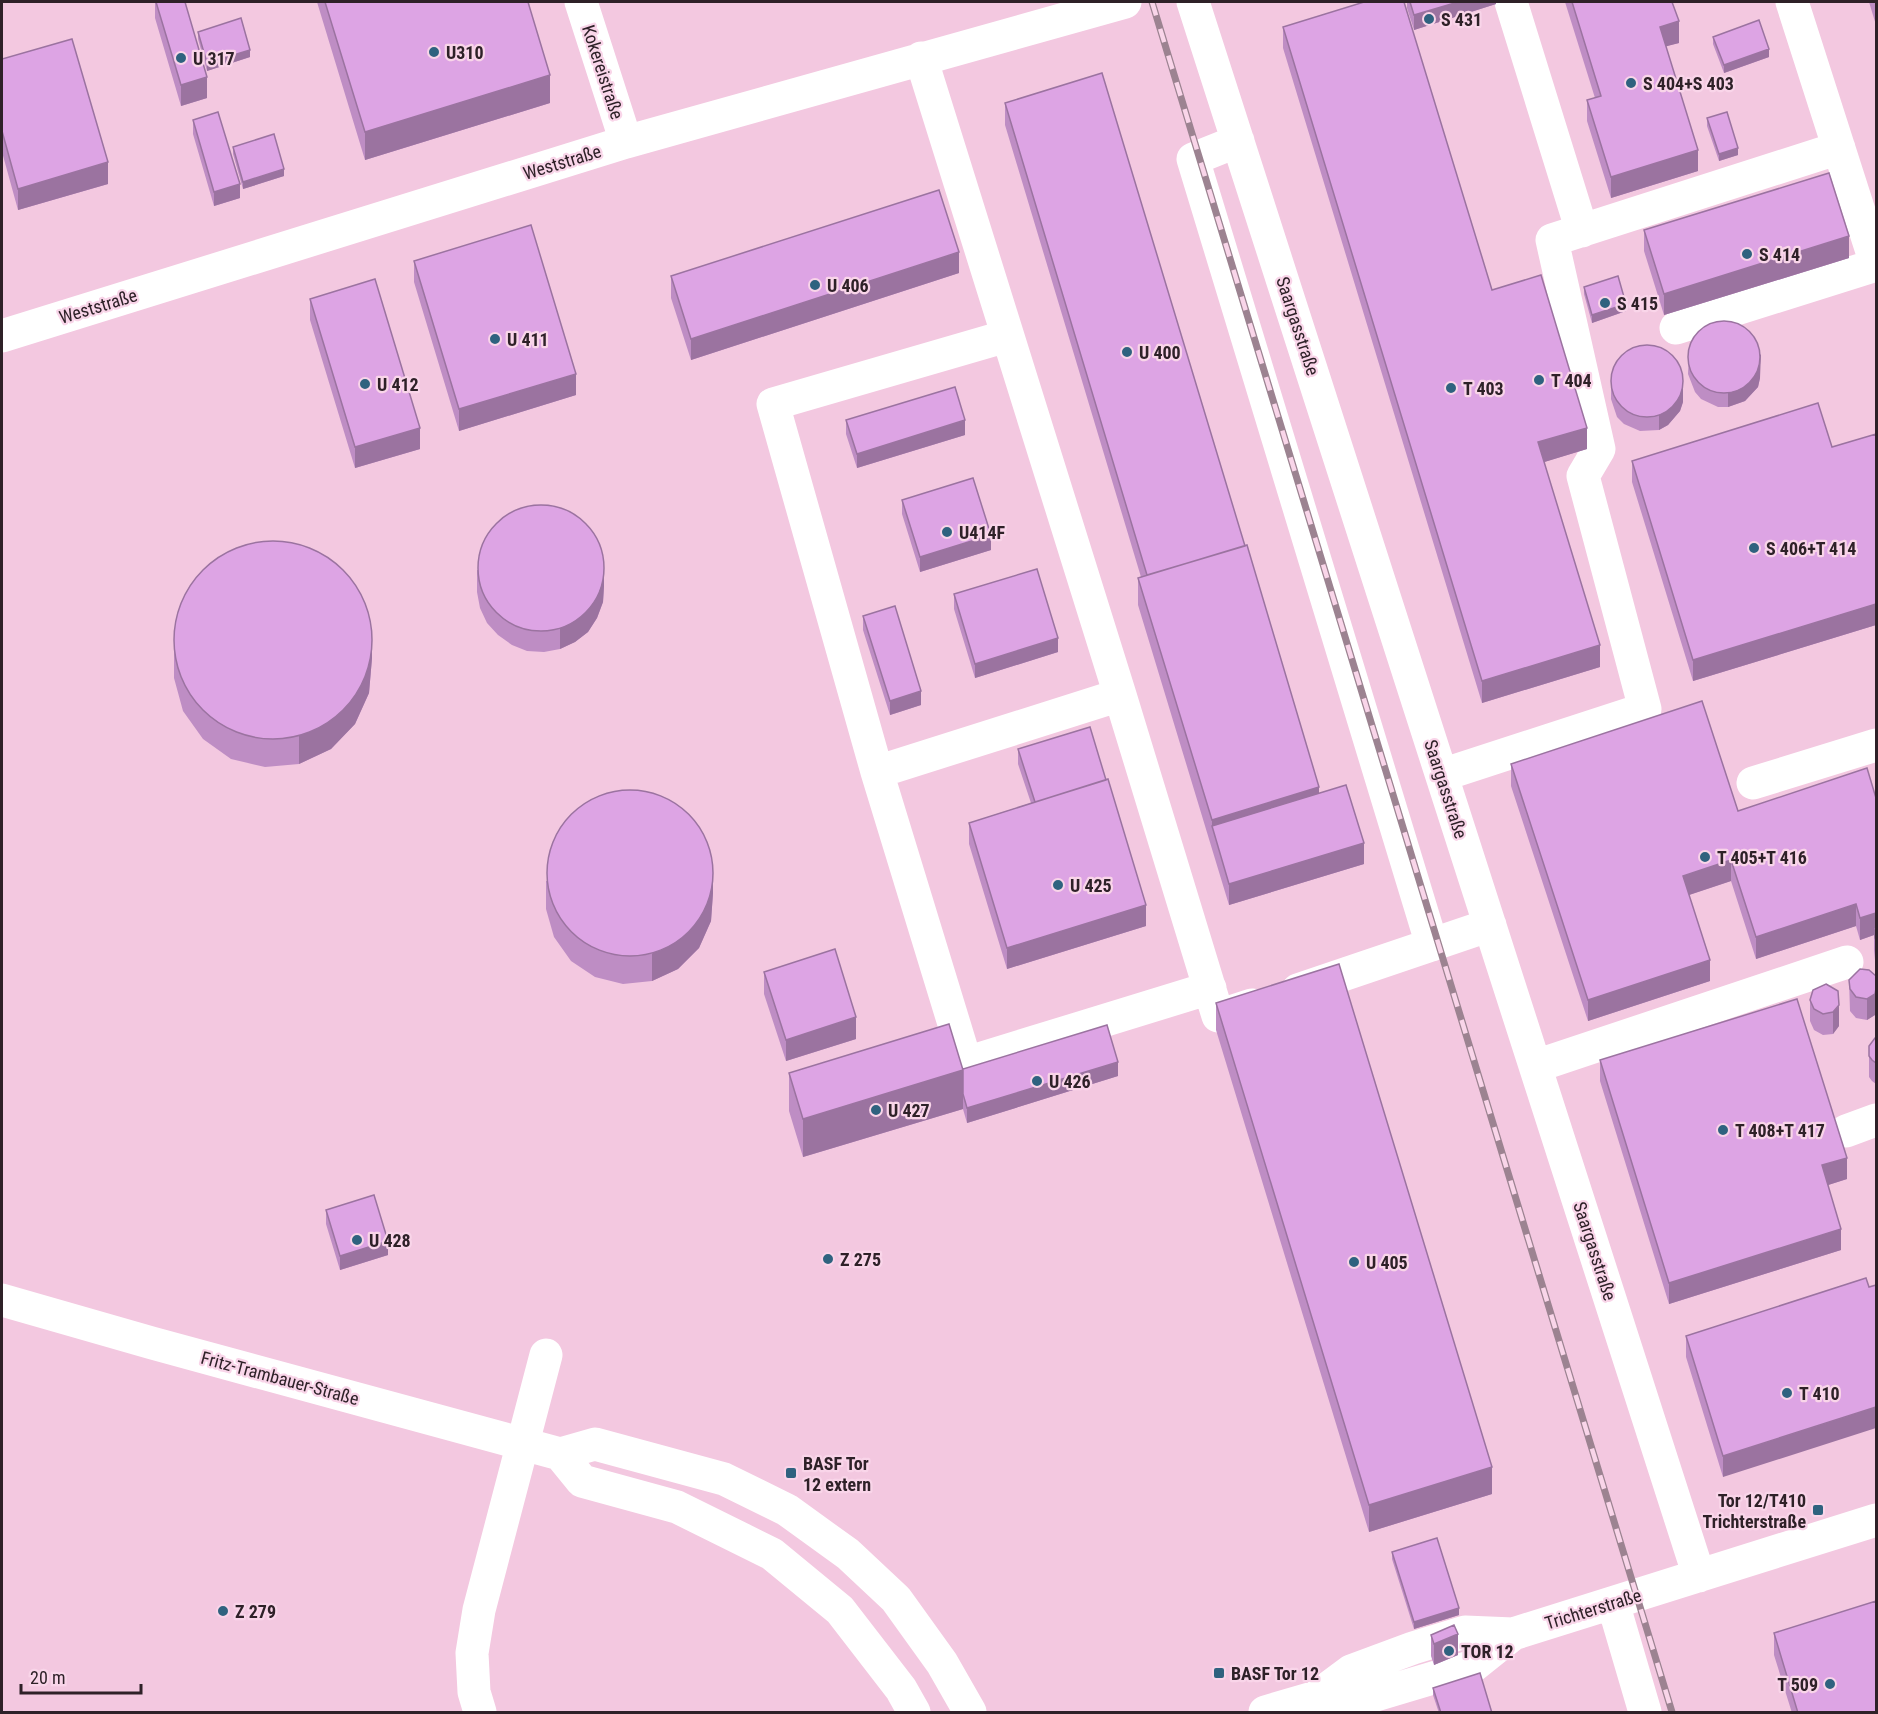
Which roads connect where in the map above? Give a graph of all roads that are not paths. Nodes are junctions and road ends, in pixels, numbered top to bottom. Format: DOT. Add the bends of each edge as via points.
graph roads {
  1 [pos="580,2"];
  2 [pos="1125,2"];
  3 [pos="1193,2"];
  4 [pos="1511,2"];
  5 [pos="1792,2"];
  6 [pos="921,58"];
  7 [pos="1238,141"];
  8 [pos="626,142"];
  9 [pos="1839,148"];
  10 [pos="1582,231"];
  11 [pos="1876,265"];
  12 [pos="1676,328"];
  13 [pos="2,333"];
  14 [pos="1007,336"];
  15 [pos="1120,695"];
  16 [pos="1876,745"];
  17 [pos="877,772"];
  18 [pos="1442,775"];
  19 [pos="1753,783"];
  20 [pos="1490,925"];
  21 [pos="1432,945"];
  22 [pos="1848,962"];
  23 [pos="1210,988"];
  24 [pos="1536,1066"];
  25 [pos="1876,1120"];
  26 [pos="1846,1131"];
  27 [pos="2,1300"];
  28 [pos="546,1354"];
  29 [pos="523,1444"];
  30 [pos="560,1454"];
  31 [pos="1876,1520"];
  32 [pos="1700,1576"];
  33 [pos="1613,1603"];
  34 [pos="1513,1634"];
  35 [pos="1316,1697"];
  36 [pos="480,1713"];
  37 [pos="914,1713"];
  38 [pos="970,1713"];
  39 [pos="1265,1713"];
  40 [pos="1645,1713"];
  1 -- 8 [label="street, Kokereistraße"];
  2 -- 6 [label="street, Weststraße"];
  3 -- 7 [label="street, Saargasstraße"];
  4 -- 10 [label="street"];
  5 -- 9 [label="street"];
  6 -- 8 [label="street, Weststraße"];
  6 -- 14 [label="street"];
  7 -- 18 [label="street, Saargasstraße"];
  7 -- 21 [label="street" via="1193,159"];
  8 -- 13 [label="street, Weststraße"];
  9 -- 10 [label="street"];
  9 -- 11 [label="street"];
  10 -- 18 [label="street" via="1552,240 1599,448 1583,476 1645,709"];
  11 -- 12 [label="street"];
  14 -- 15 [label="street"];
  14 -- 17 [label="street" via="773,404"];
  15 -- 17 [label="street"];
  15 -- 23 [label="street"];
  16 -- 19 [label="street"];
  17 -- 23 [label="street" via="966,1062"];
  18 -- 20 [label="street, Saargasstraße"];
  20 -- 21 [label="street"];
  20 -- 24 [label="street, Saargasstraße"];
  21 -- 23 [label="street" via="1218,1016"];
  22 -- 24 [label="street"];
  24 -- 32 [label="street, Saargasstraße"];
  25 -- 26 [label="street"];
  27 -- 29 [label="street, Fritz-Trambauer-Straße"];
  28 -- 29 [label="street"];
  29 -- 30 [label="street, Fritz-Trambauer-Straße"];
  29 -- 36 [label="street" via="475,1631 474,1692"];
  30 -- 37 [label="street" via="582,1481 677,1507 772,1554 840,1610 901,1689"];
  30 -- 38 [label="street" via="595,1444 724,1479 787,1510 848,1554 896,1599 942,1663"];
  31 -- 32 [label="street, Trichterstraße"];
  32 -- 33 [label="street, Trichterstraße"];
  33 -- 34 [label="street, Trichterstraße"];
  33 -- 40 [label="street"];
  34 -- 35 [label="street, Trichterstraße" via="1466,1632 1413,1648 1351,1671"];
  34 -- 35 [label="street, Trichterstraße" via="1473,1666 1359,1700"];
  35 -- 39 [label="street, Trichterstraße"];
}
